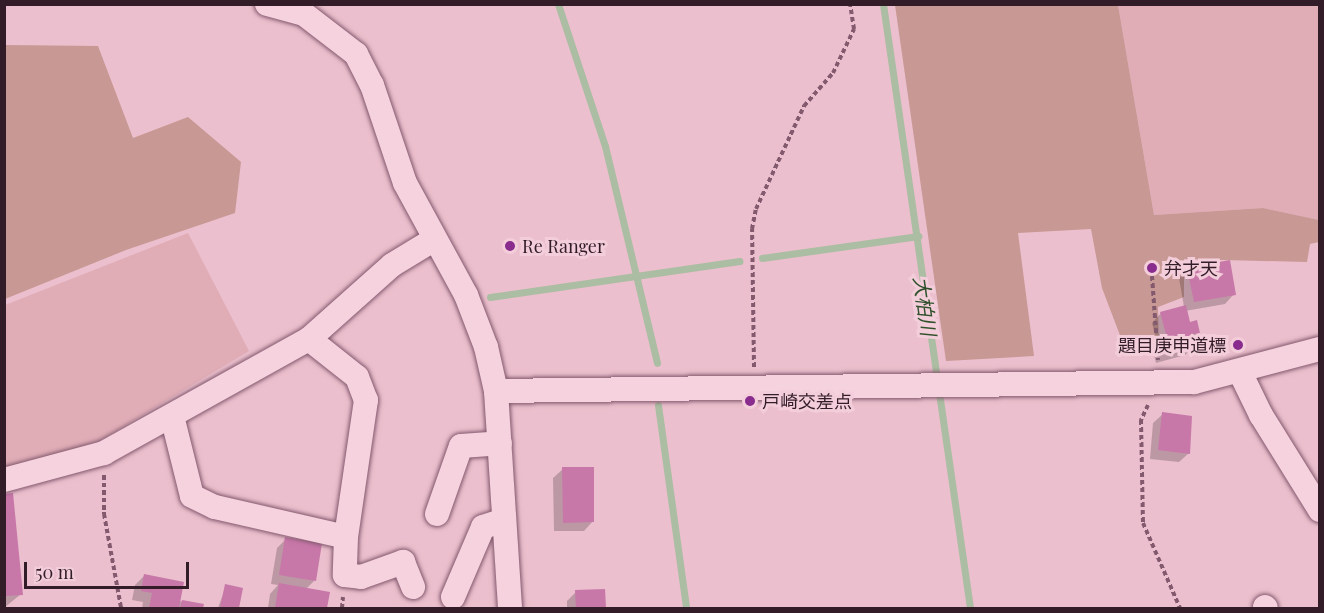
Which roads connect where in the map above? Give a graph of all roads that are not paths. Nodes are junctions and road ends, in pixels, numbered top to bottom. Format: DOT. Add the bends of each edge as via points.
graph roads {
  1 [pos="273,5"];
  2 [pos="435,239"];
  3 [pos="309,339"];
  4 [pos="1320,348"];
  5 [pos="1240,372"];
  6 [pos="496,391"];
  7 [pos="172,416"];
  8 [pos="500,443"];
  9 [pos="4,480"];
  10 [pos="1320,510"];
  11 [pos="437,514"];
  12 [pos="504,520"];
  13 [pos="346,537"];
  14 [pos="413,587"];
  15 [pos="453,597"];
  16 [pos="510,609"];
  1 -- 2 [label="street" via="304,14 356,54 372,85 405,183"];
  2 -- 3 [label="street" via="392,265"];
  2 -- 6 [label="street" via="466,295 486,347"];
  3 -- 7 [label="street"];
  3 -- 13 [label="street" via="357,376 366,399"];
  4 -- 5 [label="street"];
  5 -- 6 [label="street" via="1194,382 1158,373 925,384"];
  5 -- 10 [label="street" via="1261,415"];
  6 -- 8 [label="street"];
  7 -- 9 [label="street" via="104,453"];
  7 -- 13 [label="street" via="192,496 215,507"];
  8 -- 11 [label="street" via="460,446"];
  8 -- 12 [label="street"];
  12 -- 15 [label="street" via="483,527"];
  12 -- 16 [label="street"];
  13 -- 14 [label="street" via="345,575 361,578 403,562"];
}
